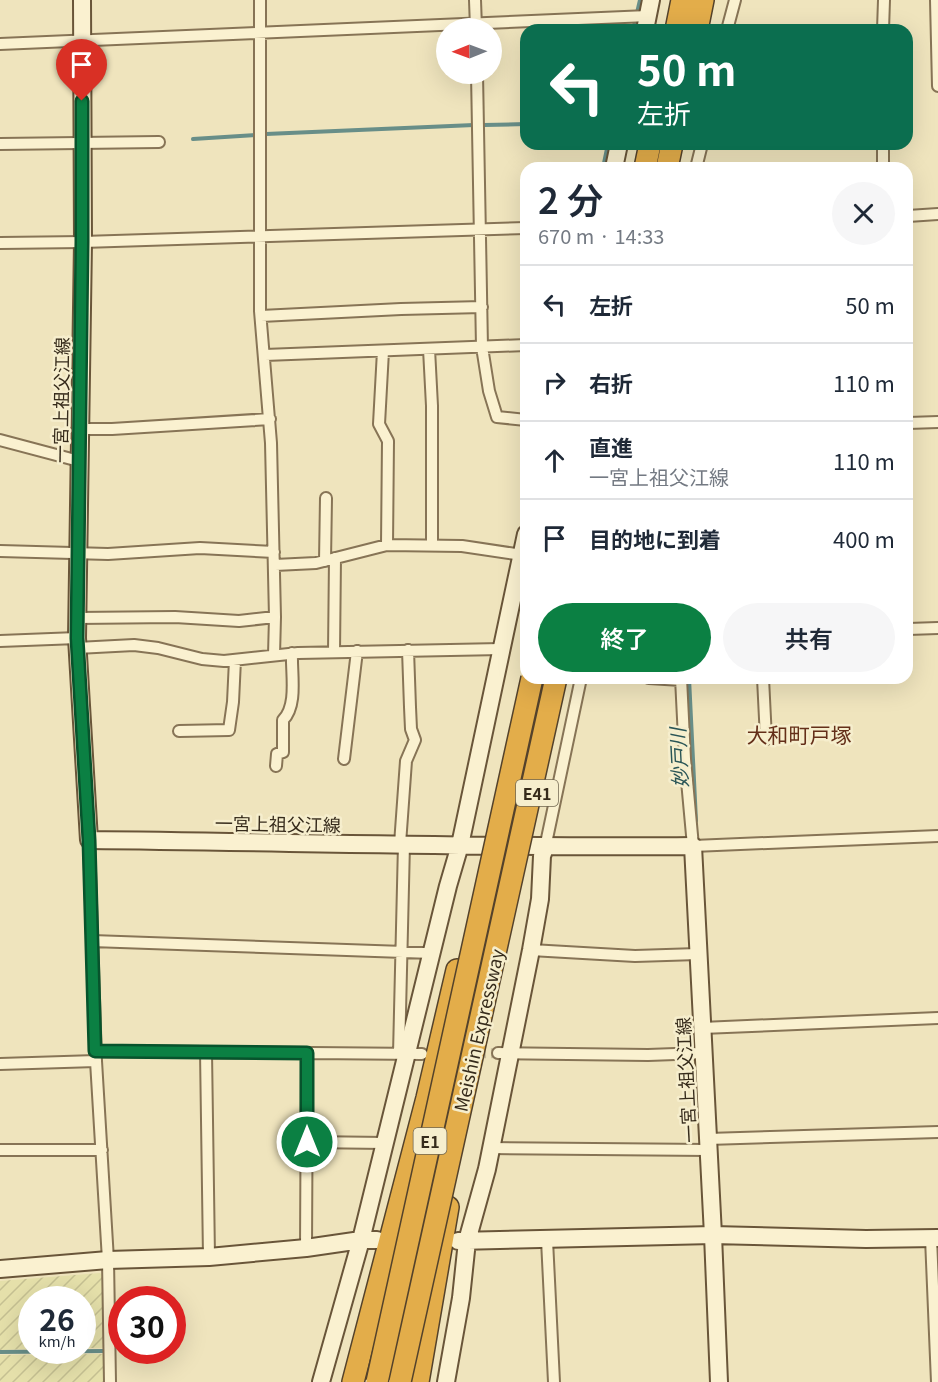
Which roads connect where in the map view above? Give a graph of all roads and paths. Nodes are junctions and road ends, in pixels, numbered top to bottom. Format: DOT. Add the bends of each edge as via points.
graph roads {
  1 [pos="82,0"];
  2 [pos="260,0"];
  3 [pos="475,0"];
  4 [pos="682,0"];
  5 [pos="703,0"];
  6 [pos="735,0"];
  7 [pos="884,0"];
  8 [pos="936,0"];
  9 [pos="643,15"];
  10 [pos="476,18"];
  11 [pos="502,24"];
  12 [pos="676,24"];
  13 [pos="698,24"];
  14 [pos="729,24"];
  15 [pos="883,24"];
  16 [pos="436,27"];
  17 [pos="260,33"];
  18 [pos="82,40"];
  19 [pos="0,44"];
  20 [pos="477,84"];
  21 [pos="938,86"];
  22 [pos="82,142"];
  23 [pos="159,142"];
  24 [pos="0,144"];
  25 [pos="938,214"];
  26 [pos="913,216"];
  27 [pos="520,228"];
  28 [pos="480,230"];
  29 [pos="260,237"];
  30 [pos="82,242"];
  31 [pos="0,243"];
  32 [pos="482,307"];
  33 [pos="261,316"];
  34 [pos="520,345"];
  35 [pos="482,347"];
  36 [pos="429,349"];
  37 [pos="383,351"];
  38 [pos="265,355"];
  39 [pos="270,419"];
  40 [pos="520,419"];
  41 [pos="938,422"];
  42 [pos="913,423"];
  43 [pos="79,429"];
  44 [pos="0,440"];
  45 [pos="79,461"];
  46 [pos="326,498"];
  47 [pos="387,545"];
  48 [pos="432,545"];
  49 [pos="0,551"];
  50 [pos="274,552"];
  51 [pos="78,554"];
  52 [pos="520,555"];
  53 [pos="330,559"];
  54 [pos="520,564"];
  55 [pos="274,565"];
  56 [pos="275,617"];
  57 [pos="77,618"];
  58 [pos="938,628"];
  59 [pos="913,629"];
  60 [pos="0,641"];
  61 [pos="77,643"];
  62 [pos="501,649"];
  63 [pos="408,650"];
  64 [pos="357,651"];
  65 [pos="334,652"];
  66 [pos="292,653"];
  67 [pos="274,655"];
  68 [pos="235,660"];
  69 [pos="523,684"];
  70 [pos="531,684"];
  71 [pos="555,684"];
  72 [pos="562,684"];
  73 [pos="580,684"];
  74 [pos="681,684"];
  75 [pos="763,684"];
  76 [pos="179,731"];
  77 [pos="766,739"];
  78 [pos="344,759"];
  79 [pos="276,766"];
  80 [pos="938,836"];
  81 [pos="89,840"];
  82 [pos="402,844"];
  83 [pos="460,844"];
  84 [pos="693,846"];
  85 [pos="545,848"];
  86 [pos="92,941"];
  87 [pos="531,950"];
  88 [pos="402,951"];
  89 [pos="432,952"];
  90 [pos="698,954"];
  91 [pos="938,1018"];
  92 [pos="702,1028"];
  93 [pos="206,1052"];
  94 [pos="307,1053"];
  95 [pos="504,1053"];
  96 [pos="703,1053"];
  97 [pos="409,1054"];
  98 [pos="96,1056"];
  99 [pos="0,1064"];
  100 [pos="938,1132"];
  101 [pos="307,1142"];
  102 [pos="385,1143"];
  103 [pos="708,1144"];
  104 [pos="491,1148"];
  105 [pos="0,1150"];
  106 [pos="102,1150"];
  107 [pos="713,1235"];
  108 [pos="935,1238"];
  109 [pos="369,1240"];
  110 [pos="462,1240"];
  111 [pos="547,1240"];
  112 [pos="306,1248"];
  113 [pos="209,1257"];
  114 [pos="108,1260"];
  115 [pos="0,1269"];
  116 [pos="110,1382"];
  117 [pos="321,1382"];
  118 [pos="353,1382"];
  119 [pos="377,1382"];
  120 [pos="400,1382"];
  121 [pos="418,1382"];
  122 [pos="446,1382"];
  123 [pos="554,1382"];
  124 [pos="719,1382"];
  125 [pos="937,1382"];
  1 -- 18 [label="street, 一宮上祖父江線"];
  2 -- 17 [label="street"];
  3 -- 10 [label="street"];
  4 -- 12 [label="highway"];
  5 -- 13 [label="highway"];
  6 -- 14 [label="street"];
  7 -- 15 [label="street"];
  8 -- 21 [label="street"];
  9 -- 11 [label="street"];
  16 -- 17 [label="street"];
  17 -- 18 [label="street"];
  17 -- 29 [label="street"];
  18 -- 19 [label="street"];
  18 -- 22 [label="street, 一宮上祖父江線"];
  20 -- 28 [label="street"];
  22 -- 23 [label="street"];
  22 -- 24 [label="street"];
  22 -- 30 [label="street, 一宮上祖父江線"];
  25 -- 26 [label="street"];
  27 -- 28 [label="street"];
  28 -- 29 [label="street"];
  28 -- 32 [label="street"];
  29 -- 30 [label="street"];
  29 -- 33 [label="street"];
  30 -- 31 [label="street"];
  30 -- 43 [label="street, 一宮上祖父江線"];
  32 -- 33 [label="street"];
  32 -- 35 [label="street"];
  33 -- 38 [label="street"];
  34 -- 35 [label="street"];
  35 -- 36 [label="street"];
  35 -- 40 [label="street" via="497,417"];
  36 -- 37 [label="street"];
  36 -- 48 [label="street"];
  37 -- 38 [label="street"];
  37 -- 47 [label="street" via="379,424 388,441"];
  38 -- 39 [label="street"];
  39 -- 43 [label="street"];
  39 -- 50 [label="street"];
  41 -- 42 [label="street"];
  43 -- 45 [label="street, 一宮上祖父江線"];
  44 -- 45 [label="street"];
  45 -- 51 [label="street, 一宮上祖父江線"];
  46 -- 53 [label="street"];
  47 -- 48 [label="street"];
  47 -- 53 [label="street"];
  48 -- 52 [label="street"];
  49 -- 51 [label="street"];
  50 -- 51 [label="street" via="200,548"];
  50 -- 55 [label="street"];
  51 -- 57 [label="street, 一宮上祖父江線"];
  53 -- 55 [label="street"];
  53 -- 65 [label="street"];
  54 -- 62 [label="street"];
  55 -- 56 [label="street"];
  56 -- 57 [label="street" via="238,621"];
  56 -- 67 [label="street"];
  57 -- 61 [label="street, 一宮上祖父江線"];
  58 -- 59 [label="street"];
  60 -- 61 [label="street"];
  61 -- 68 [label="street" via="134,645 202,659"];
  61 -- 81 [label="street, 一宮上祖父江線"];
  62 -- 63 [label="street"];
  62 -- 83 [label="street"];
  63 -- 64 [label="street"];
  63 -- 82 [label="street" via="411,729 415,740 406,761"];
  64 -- 65 [label="street"];
  64 -- 78 [label="street"];
  65 -- 66 [label="street"];
  66 -- 67 [label="street"];
  66 -- 79 [label="street" via="291,700 289,714 283,720 283,752 277,754"];
  67 -- 68 [label="street"];
  68 -- 76 [label="street" via="228,730"];
  69 -- 118 [label="highway" via="427,1098"];
  70 -- 119 [label="highway, Meishin Expressway / E1, bridge"];
  71 -- 120 [label="highway, Meishin Expressway / E1, bridge"];
  72 -- 121 [label="highway, E41" via="457,1160"];
  73 -- 85 [label="street"];
  74 -- 84 [label="street"];
  75 -- 77 [label="street"];
  80 -- 84 [label="street"];
  81 -- 82 [label="street, 一宮上祖父江線"];
  81 -- 86 [label="street"];
  82 -- 83 [label="street, 一宮上祖父江線"];
  82 -- 88 [label="street"];
  83 -- 85 [label="street, 一宮上祖父江線"];
  83 -- 89 [label="street"];
  84 -- 85 [label="street, 一宮上祖父江線"];
  84 -- 90 [label="street, 一宮上祖父江線"];
  85 -- 87 [label="street"];
  86 -- 88 [label="street"];
  86 -- 98 [label="street"];
  87 -- 90 [label="street" via="635,956"];
  87 -- 95 [label="street"];
  88 -- 89 [label="street"];
  88 -- 97 [label="street"];
  89 -- 97 [label="street"];
  90 -- 92 [label="street, 一宮上祖父江線"];
  91 -- 92 [label="street"];
  92 -- 96 [label="street, 一宮上祖父江線"];
  93 -- 94 [label="street"];
  93 -- 98 [label="street"];
  93 -- 113 [label="street"];
  94 -- 97 [label="street"];
  94 -- 101 [label="street"];
  95 -- 96 [label="street"];
  95 -- 104 [label="street"];
  96 -- 103 [label="street, 一宮上祖父江線"];
  97 -- 102 [label="street"];
  98 -- 99 [label="street"];
  98 -- 106 [label="street"];
  100 -- 103 [label="street"];
  101 -- 102 [label="street"];
  101 -- 112 [label="street"];
  102 -- 109 [label="street"];
  103 -- 104 [label="street"];
  103 -- 107 [label="street, 一宮上祖父江線"];
  104 -- 110 [label="street"];
  105 -- 106 [label="street"];
  106 -- 114 [label="street"];
  107 -- 108 [label="street"];
  107 -- 111 [label="street"];
  107 -- 124 [label="street, 一宮上祖父江線"];
  108 -- 125 [label="street"];
  109 -- 112 [label="street"];
  109 -- 117 [label="street"];
  110 -- 111 [label="street"];
  110 -- 122 [label="street" via="461,1298"];
  111 -- 123 [label="street"];
  112 -- 113 [label="street"];
  113 -- 114 [label="street"];
  114 -- 115 [label="street"];
  114 -- 116 [label="street"];
}
